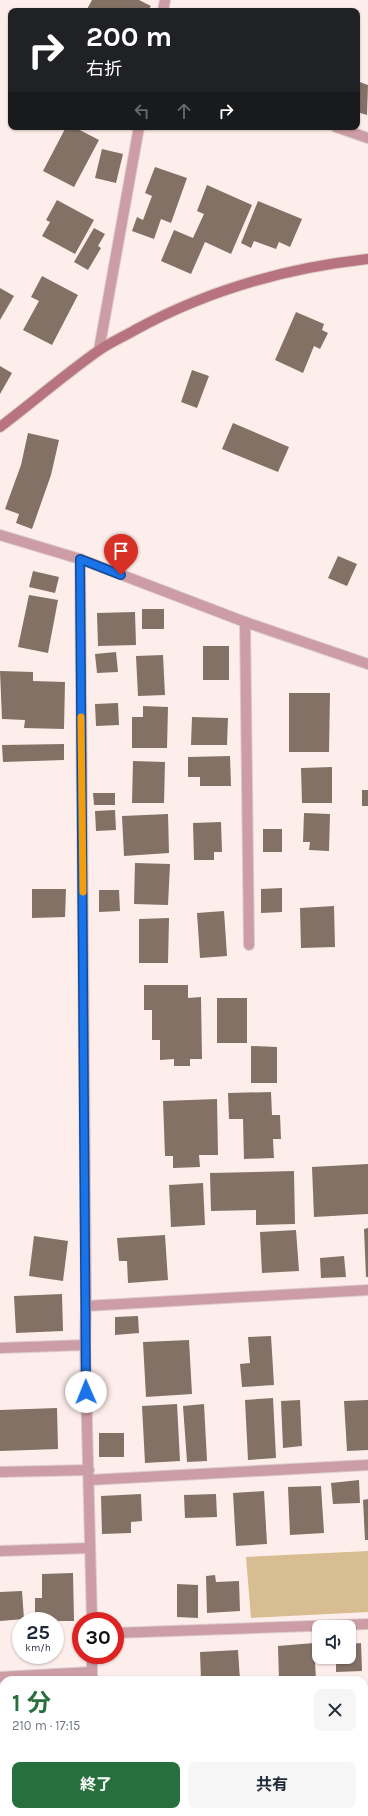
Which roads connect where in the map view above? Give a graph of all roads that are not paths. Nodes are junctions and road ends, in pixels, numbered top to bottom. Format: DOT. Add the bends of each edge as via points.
graph roads {
  1 [pos="138,130"];
  2 [pos="345,130"];
  3 [pos="368,138"];
  4 [pos="368,258"];
  5 [pos="99,350"];
  6 [pos="0,427"];
  7 [pos="0,535"];
  8 [pos="80,559"];
  9 [pos="245,622"];
  10 [pos="368,664"];
  11 [pos="249,945"];
  12 [pos="368,1290"];
  13 [pos="86,1306"];
  14 [pos="85,1345"];
  15 [pos="0,1348"];
  16 [pos="368,1464"];
  17 [pos="0,1472"];
  18 [pos="88,1475"];
  19 [pos="90,1548"];
  20 [pos="0,1552"];
  21 [pos="92,1612"];
  22 [pos="368,1624"];
  23 [pos="124,1633"];
  24 [pos="92,1664"];
  25 [pos="92,1676"];
  1 -- 5 [label="street"];
  2 -- 3 [label="street"];
  4 -- 5 [label="street" via="267,276 216,293 156,319"];
  5 -- 6 [label="street"];
  7 -- 8 [label="street"];
  8 -- 9 [label="street"];
  8 -- 13 [label="street"];
  9 -- 10 [label="street"];
  9 -- 11 [label="street"];
  12 -- 13 [label="street"];
  13 -- 14 [label="street"];
  14 -- 15 [label="street"];
  14 -- 18 [label="street"];
  16 -- 18 [label="street"];
  17 -- 18 [label="street"];
  18 -- 19 [label="street"];
  19 -- 20 [label="street"];
  19 -- 21 [label="street"];
  22 -- 23 [label="street"];
  24 -- 25 [label="street"];
}
